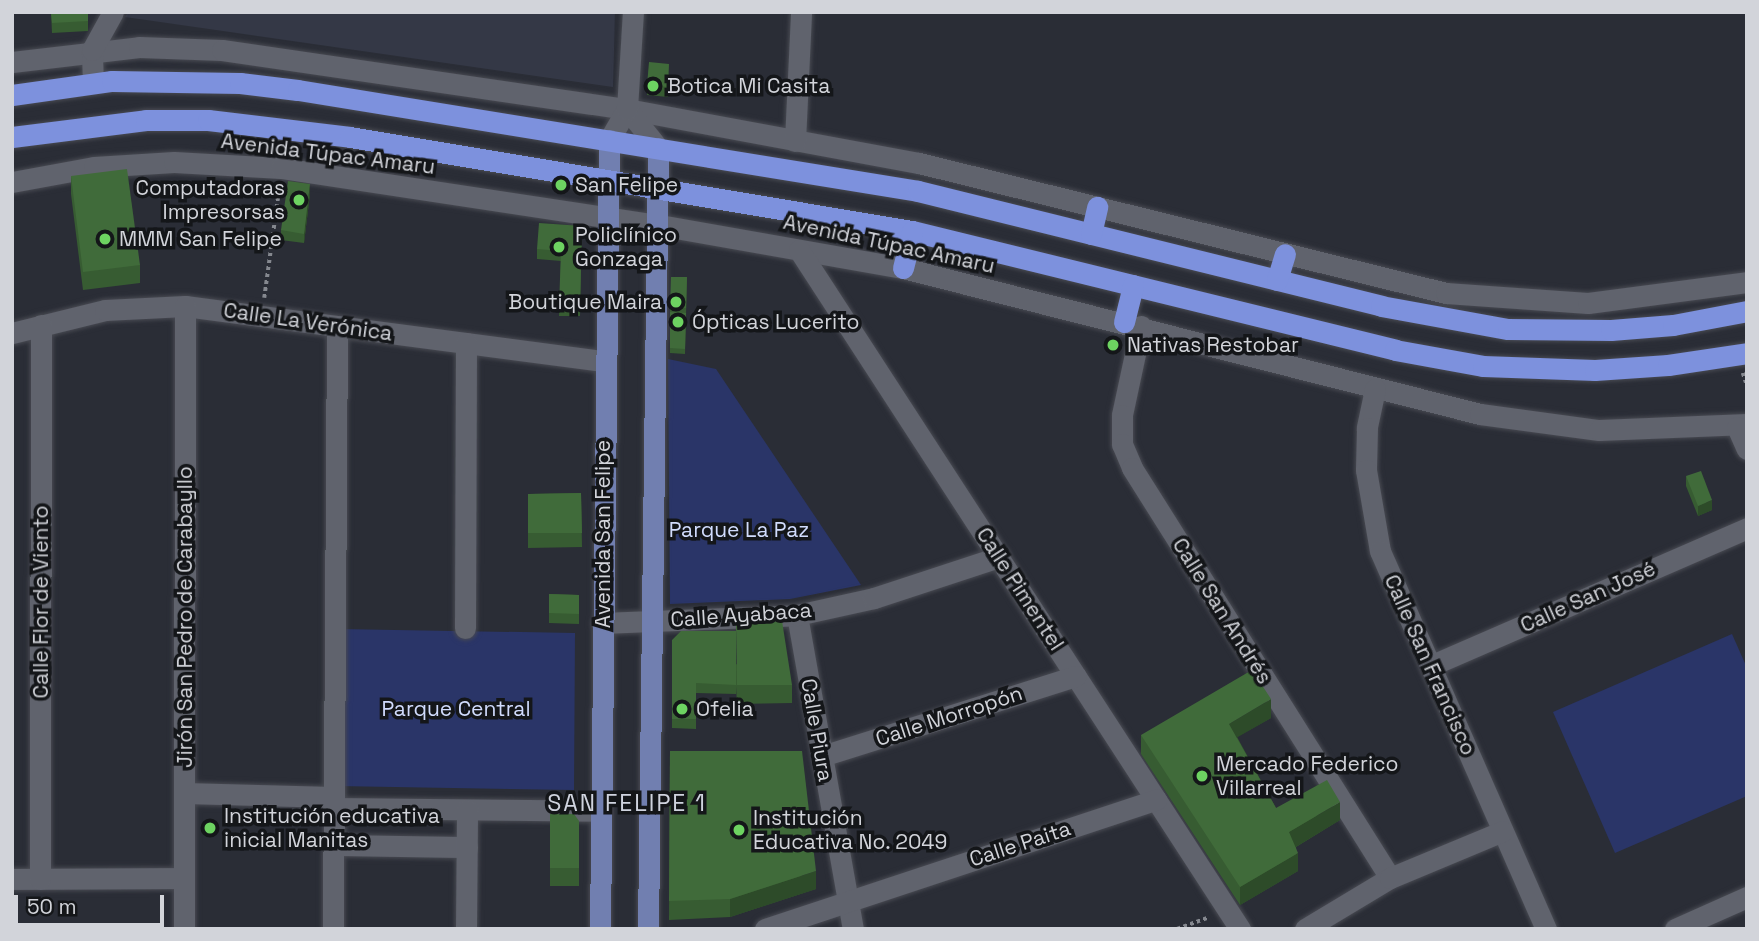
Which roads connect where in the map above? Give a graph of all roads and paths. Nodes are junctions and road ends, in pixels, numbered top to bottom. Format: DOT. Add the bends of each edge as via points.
graph roads {
  1 [pos="113,12"];
  2 [pos="633,12"];
  3 [pos="801,12"];
  4 [pos="92,50"];
  5 [pos="12,62"];
  6 [pos="93,83"];
  7 [pos="12,95"];
  8 [pos="627,109"];
  9 [pos="12,137"];
  10 [pos="609,140"];
  11 [pos="795,141"];
  12 [pos="658,148"];
  13 [pos="281,169"];
  14 [pos="608,178"];
  15 [pos="12,182"];
  16 [pos="655,187"];
  17 [pos="1097,207"];
  18 [pos="606,217"];
  19 [pos="653,224"];
  20 [pos="912,231"];
  21 [pos="1091,234"];
  22 [pos="799,250"];
  23 [pos="1284,254"];
  24 [pos="903,268"];
  25 [pos="1278,280"];
  26 [pos="1747,282"];
  27 [pos="1133,285"];
  28 [pos="185,306"];
  29 [pos="1747,311"];
  30 [pos="262,316"];
  31 [pos="1132,324"];
  32 [pos="41,325"];
  33 [pos="337,326"];
  34 [pos="12,333"];
  35 [pos="466,343"];
  36 [pos="1747,353"];
  37 [pos="605,361"];
  38 [pos="1375,389"];
  39 [pos="1742,425"];
  40 [pos="1747,449"];
  41 [pos="1747,528"];
  42 [pos="999,557"];
  43 [pos="797,615"];
  44 [pos="650,621"];
  45 [pos="603,623"];
  46 [pos="465,628"];
  47 [pos="1430,666"];
  48 [pos="1076,676"];
  49 [pos="822,756"];
  50 [pos="184,793"];
  51 [pos="1156,800"];
  52 [pos="333,803"];
  53 [pos="467,810"];
  54 [pos="601,811"];
  55 [pos="1503,831"];
  56 [pos="333,845"];
  57 [pos="467,847"];
  58 [pos="184,878"];
  59 [pos="1390,878"];
  60 [pos="12,879"];
  61 [pos="40,879"];
  62 [pos="1747,897"];
  63 [pos="846,901"];
  64 [pos="1235,920"];
  65 [pos="1720,920"];
  66 [pos="184,929"];
  67 [pos="333,929"];
  68 [pos="466,929"];
  69 [pos="600,929"];
  70 [pos="648,929"];
  71 [pos="765,929"];
  72 [pos="853,929"];
  73 [pos="1177,929"];
  74 [pos="1305,929"];
  75 [pos="1546,929"];
  76 [pos="1675,929"];
  1 -- 4 [label="street"];
  2 -- 8 [label="street"];
  3 -- 11 [label="street"];
  4 -- 5 [label="street"];
  4 -- 6 [label="street"];
  4 -- 8 [label="street" via="222,50"];
  6 -- 7 [label="highway"];
  6 -- 10 [label="highway" via="240,83"];
  8 -- 10 [label="street"];
  8 -- 11 [label="street"];
  8 -- 12 [label="street"];
  9 -- 14 [label="highway, Avenida Túpac Amaru" via="89,124 208,120 285,127"];
  10 -- 12 [label="highway"];
  10 -- 14 [label="main road, Avenida San Felipe"];
  11 -- 17 [label="street" via="919,163"];
  12 -- 16 [label="main road"];
  12 -- 21 [label="highway" via="918,191"];
  13 -- 15 [label="street, Avenida Túpac Amaru" via="174,162 94,167"];
  13 -- 18 [label="street, Avenida Túpac Amaru"];
  13 -- 30 [label="path"];
  14 -- 16 [label="highway, Avenida Túpac Amaru"];
  14 -- 18 [label="main road, Avenida San Felipe"];
  16 -- 19 [label="main road"];
  16 -- 20 [label="highway, Avenida Túpac Amaru"];
  17 -- 21 [label="highway"];
  17 -- 23 [label="street"];
  18 -- 19 [label="street, Avenida Túpac Amaru"];
  18 -- 37 [label="main road, Avenida San Felipe"];
  19 -- 22 [label="street, Avenida Túpac Amaru"];
  19 -- 44 [label="main road"];
  20 -- 24 [label="highway"];
  20 -- 27 [label="highway, Avenida Túpac Amaru"];
  21 -- 25 [label="highway"];
  22 -- 24 [label="street, Avenida Túpac Amaru"];
  22 -- 42 [label="street, Calle Pimentel"];
  23 -- 25 [label="highway"];
  23 -- 26 [label="street" via="1402,284 1498,298 1588,303"];
  24 -- 31 [label="street, Avenida Túpac Amaru"];
  25 -- 29 [label="highway" via="1408,312 1508,329 1623,329"];
  27 -- 31 [label="highway"];
  27 -- 36 [label="highway, Avenida Túpac Amaru" via="1395,350 1483,366 1595,370"];
  28 -- 30 [label="street, Calle La Verónica"];
  28 -- 32 [label="street, Calle La Verónica" via="105,310"];
  28 -- 50 [label="street, Jirón San Pedro de Carabayllo"];
  30 -- 33 [label="street, Calle La Verónica"];
  31 -- 38 [label="street, Avenida Túpac Amaru"];
  31 -- 59 [label="street, Calle San Andrés" via="1122,415 1122,444 1132,468"];
  32 -- 34 [label="street, Calle La Verónica"];
  32 -- 61 [label="street, Calle Flor de Viento"];
  33 -- 35 [label="street, Calle La Verónica"];
  33 -- 52 [label="street"];
  35 -- 37 [label="street, Calle La Verónica"];
  35 -- 46 [label="street"];
  37 -- 45 [label="main road, Avenida San Felipe"];
  38 -- 39 [label="street, Avenida Túpac Amaru" via="1480,414 1599,430"];
  38 -- 47 [label="street, Calle San Francisco" via="1367,428 1370,505 1380,551"];
  39 -- 40 [label="street"];
  41 -- 47 [label="street, Calle San José"];
  42 -- 43 [label="street, Calle Ayabaca" via="874,598"];
  42 -- 48 [label="street, Calle Pimentel"];
  43 -- 44 [label="street, Calle Ayabaca"];
  43 -- 49 [label="street, Calle Piura"];
  44 -- 45 [label="street, Calle Ayabaca"];
  44 -- 70 [label="main road"];
  45 -- 54 [label="main road, Avenida San Felipe"];
  47 -- 55 [label="street, Calle San Francisco"];
  48 -- 49 [label="street, Calle Morropón"];
  48 -- 51 [label="street, Calle Pimentel"];
  49 -- 63 [label="street, Calle Piura"];
  50 -- 52 [label="street"];
  50 -- 58 [label="street, Jirón San Pedro de Carabayllo"];
  51 -- 63 [label="street, Calle Paita"];
  51 -- 64 [label="street, Calle Pimentel"];
  52 -- 53 [label="street"];
  52 -- 56 [label="street"];
  53 -- 54 [label="street"];
  53 -- 57 [label="street"];
  54 -- 69 [label="main road, Avenida San Felipe"];
  55 -- 59 [label="street"];
  55 -- 75 [label="street, Calle San Francisco"];
  56 -- 57 [label="street"];
  56 -- 67 [label="street"];
  57 -- 68 [label="street"];
  58 -- 61 [label="street"];
  58 -- 66 [label="street, Jirón San Pedro de Carabayllo"];
  59 -- 74 [label="street"];
  60 -- 61 [label="street"];
  62 -- 65 [label="street"];
  63 -- 71 [label="street, Calle Paita"];
  63 -- 72 [label="street, Calle Piura"];
  64 -- 73 [label="path"];
  65 -- 76 [label="street"];
}
